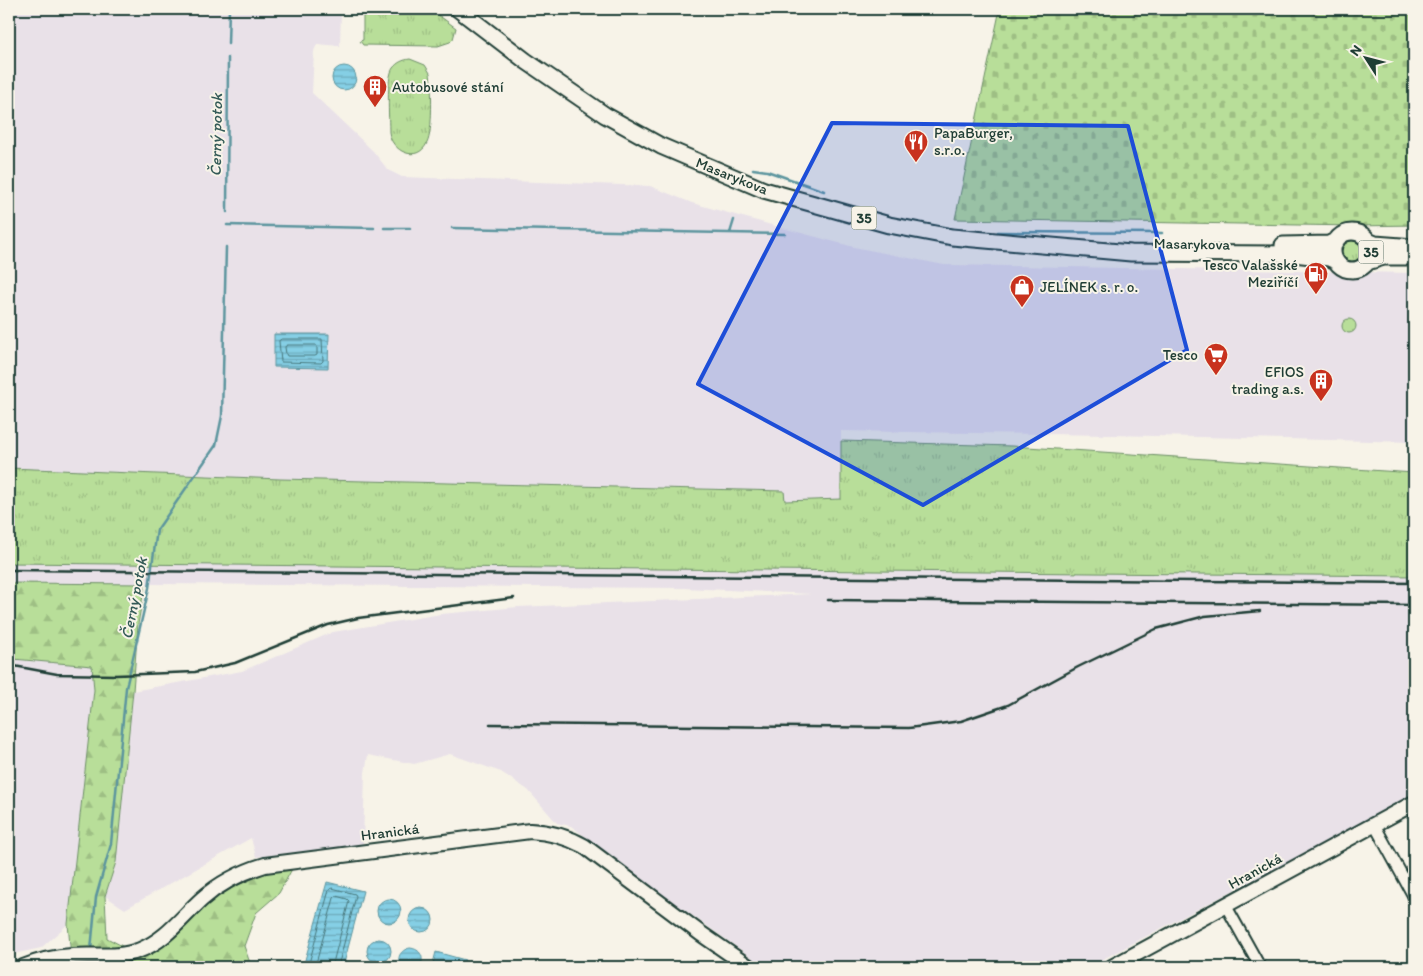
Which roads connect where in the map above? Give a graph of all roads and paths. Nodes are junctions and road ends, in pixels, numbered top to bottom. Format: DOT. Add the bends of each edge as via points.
graph roads {
  1 [pos="458,9"];
  2 [pos="1336,240"];
  3 [pos="1368,241"];
  4 [pos="1046,244"];
  5 [pos="1414,247"];
  6 [pos="1414,257"];
  7 [pos="1336,261"];
  8 [pos="1367,262"];
  9 [pos="1414,803"];
  10 [pos="1374,824"];
  11 [pos="1414,897"];
  12 [pos="1226,906"];
  13 [pos="23,967"];
  14 [pos="749,967"];
  15 [pos="1112,967"];
  16 [pos="1260,967"];
  1 -- 4 [label="main road, Masarykova / 35" via="604,115 661,146 764,190 889,226 952,237"];
  2 -- 3 [label="main road, Masarykova / 35" via="1353,232"];
  2 -- 4 [label="main road, Masarykova / 35" via="1329,244 1294,245"];
  2 -- 7 [label="main road, 35" via="1333,250"];
  3 -- 5 [label="main road, Masarykova / 35"];
  3 -- 8 [label="main road, 35" via="1371,252"];
  4 -- 7 [label="main road, Masarykova / 35" via="1131,252 1294,254"];
  6 -- 8 [label="main road, Masarykova / 35" via="1384,257"];
  7 -- 8 [label="main road, Masarykova / 35" via="1351,270"];
  9 -- 10 [label="street, Hranická"];
  10 -- 11 [label="street"];
  10 -- 12 [label="street, Hranická"];
  12 -- 15 [label="street, Hranická"];
  12 -- 16 [label="street"];
  13 -- 14 [label="street, Hranická" via="50,959 132,953 156,942 215,889 260,866 530,831 552,833 584,846"];
}
